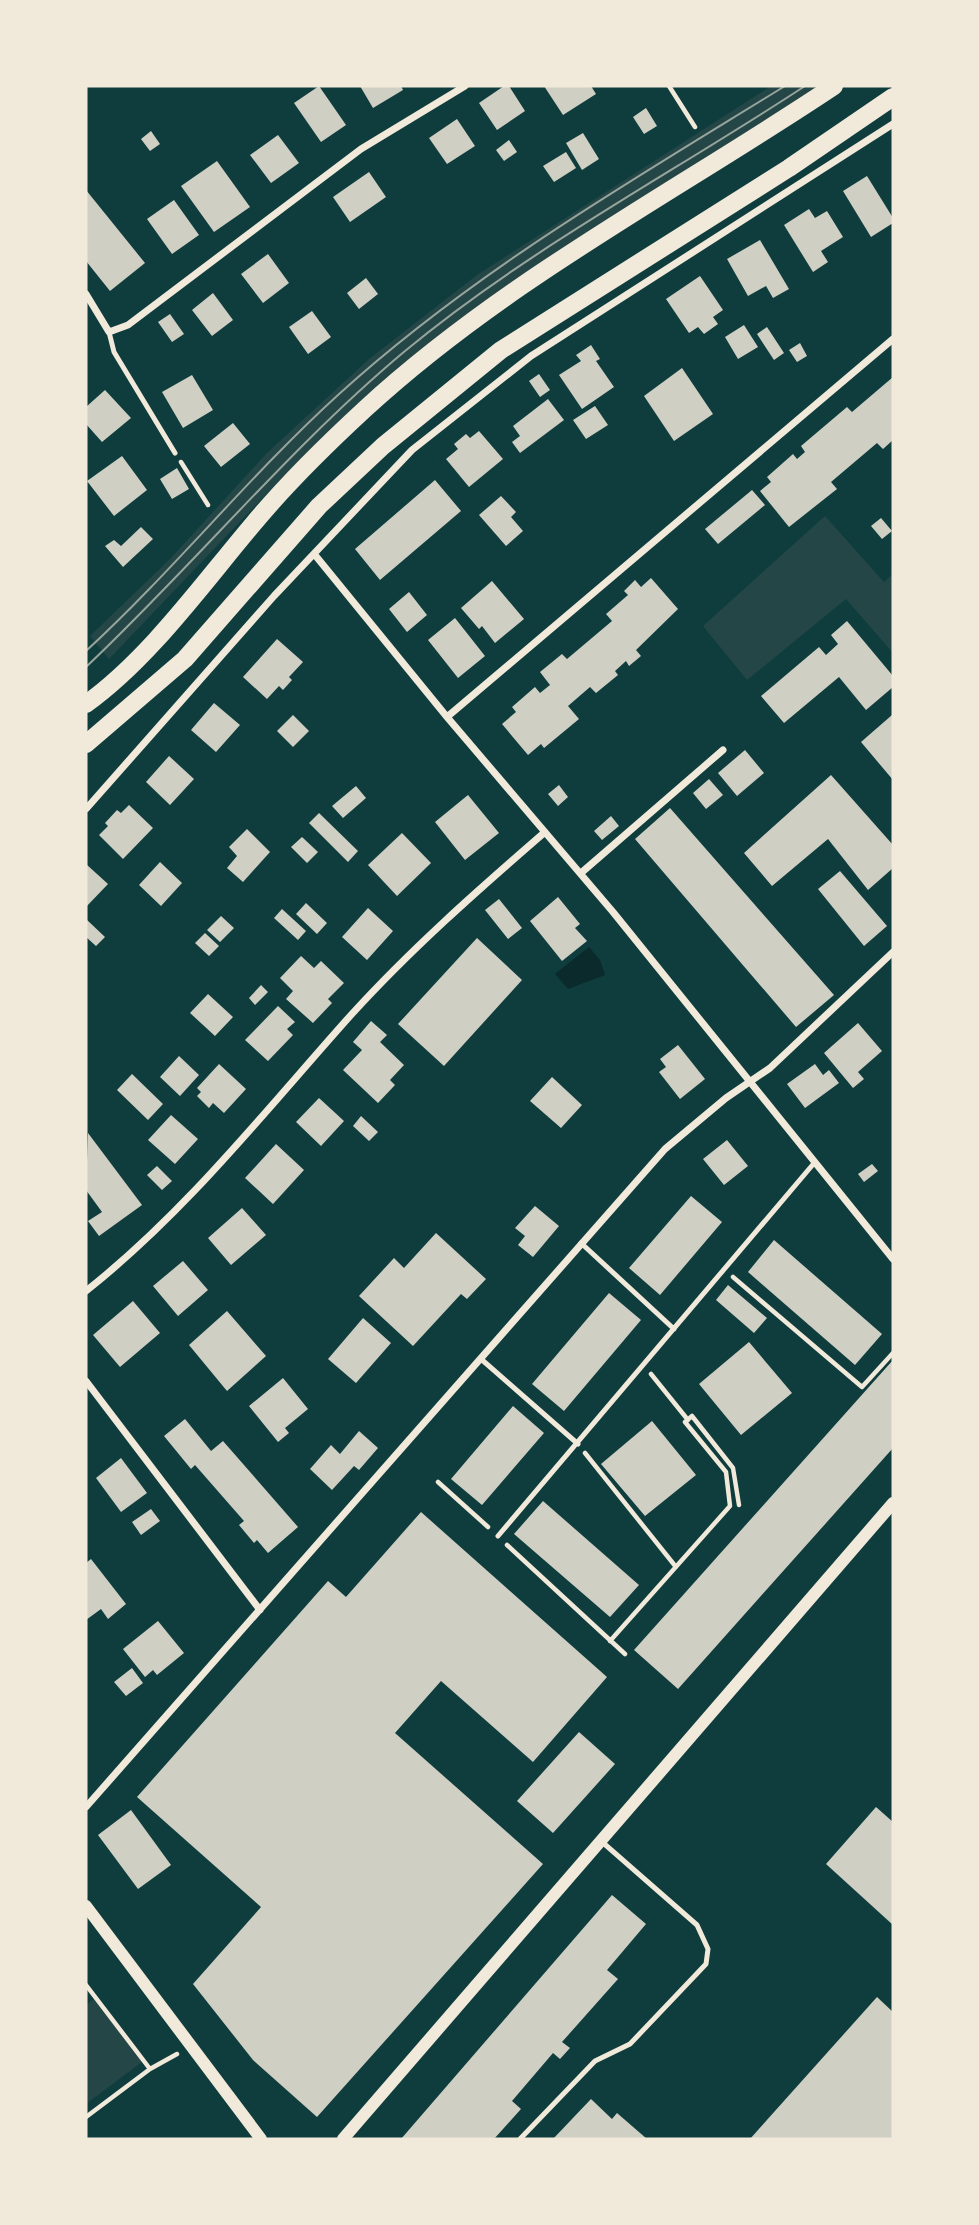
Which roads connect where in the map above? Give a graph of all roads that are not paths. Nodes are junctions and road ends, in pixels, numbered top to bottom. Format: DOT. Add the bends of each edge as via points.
graph roads {
  1 [pos="465,86"];
  2 [pos="834,86"];
  3 [pos="893,97"];
  4 [pos="893,124"];
  5 [pos="87,299"];
  6 [pos="109,332"];
  7 [pos="893,339"];
  8 [pos="175,453"];
  9 [pos="315,555"];
  10 [pos="86,704"];
  11 [pos="447,717"];
  12 [pos="86,744"];
  13 [pos="723,750"];
  14 [pos="86,809"];
  15 [pos="545,832"];
  16 [pos="581,873"];
  17 [pos="893,952"];
  18 [pos="751,1081"];
  19 [pos="815,1162"];
  20 [pos="581,1243"];
  21 [pos="893,1259"];
  22 [pos="86,1292"];
  23 [pos="674,1329"];
  24 [pos="481,1359"];
  25 [pos="86,1381"];
  26 [pos="578,1444"];
  27 [pos="893,1503"];
  28 [pos="498,1536"];
  29 [pos="260,1610"];
  30 [pos="86,1807"];
  31 [pos="601,1841"];
  32 [pos="86,1906"];
  33 [pos="261,2139"];
  34 [pos="342,2139"];
  35 [pos="520,2139"];
  1 -- 6 [label="street" via="361,149 128,325"];
  2 -- 10 [label="main road" via="512,292 448,339 305,466 186,605 106,690"];
  3 -- 12 [label="main road" via="501,350 383,446 319,506 185,659"];
  4 -- 9 [label="street" via="531,356 412,450"];
  5 -- 6 [label="street"];
  6 -- 8 [label="lane" via="114,352"];
  7 -- 11 [label="street"];
  9 -- 11 [label="street"];
  9 -- 14 [label="street"];
  11 -- 15 [label="street"];
  13 -- 16 [label="street"];
  15 -- 16 [label="street"];
  15 -- 22 [label="street" via="447,918 354,1012 185,1202"];
  16 -- 18 [label="street"];
  17 -- 18 [label="street" via="830,1014"];
  18 -- 19 [label="street"];
  18 -- 20 [label="street" via="665,1149"];
  19 -- 21 [label="street"];
  19 -- 23 [label="lane"];
  20 -- 23 [label="lane"];
  20 -- 24 [label="street"];
  23 -- 26 [label="lane"];
  24 -- 26 [label="lane"];
  24 -- 29 [label="street"];
  25 -- 29 [label="street"];
  26 -- 28 [label="lane"];
  27 -- 31 [label="street"];
  29 -- 30 [label="street"];
  31 -- 34 [label="street"];
  31 -- 35 [label="lane" via="697,1925 708,1949 706,1964 630,2044 595,2061"];
  32 -- 33 [label="street"];
}
